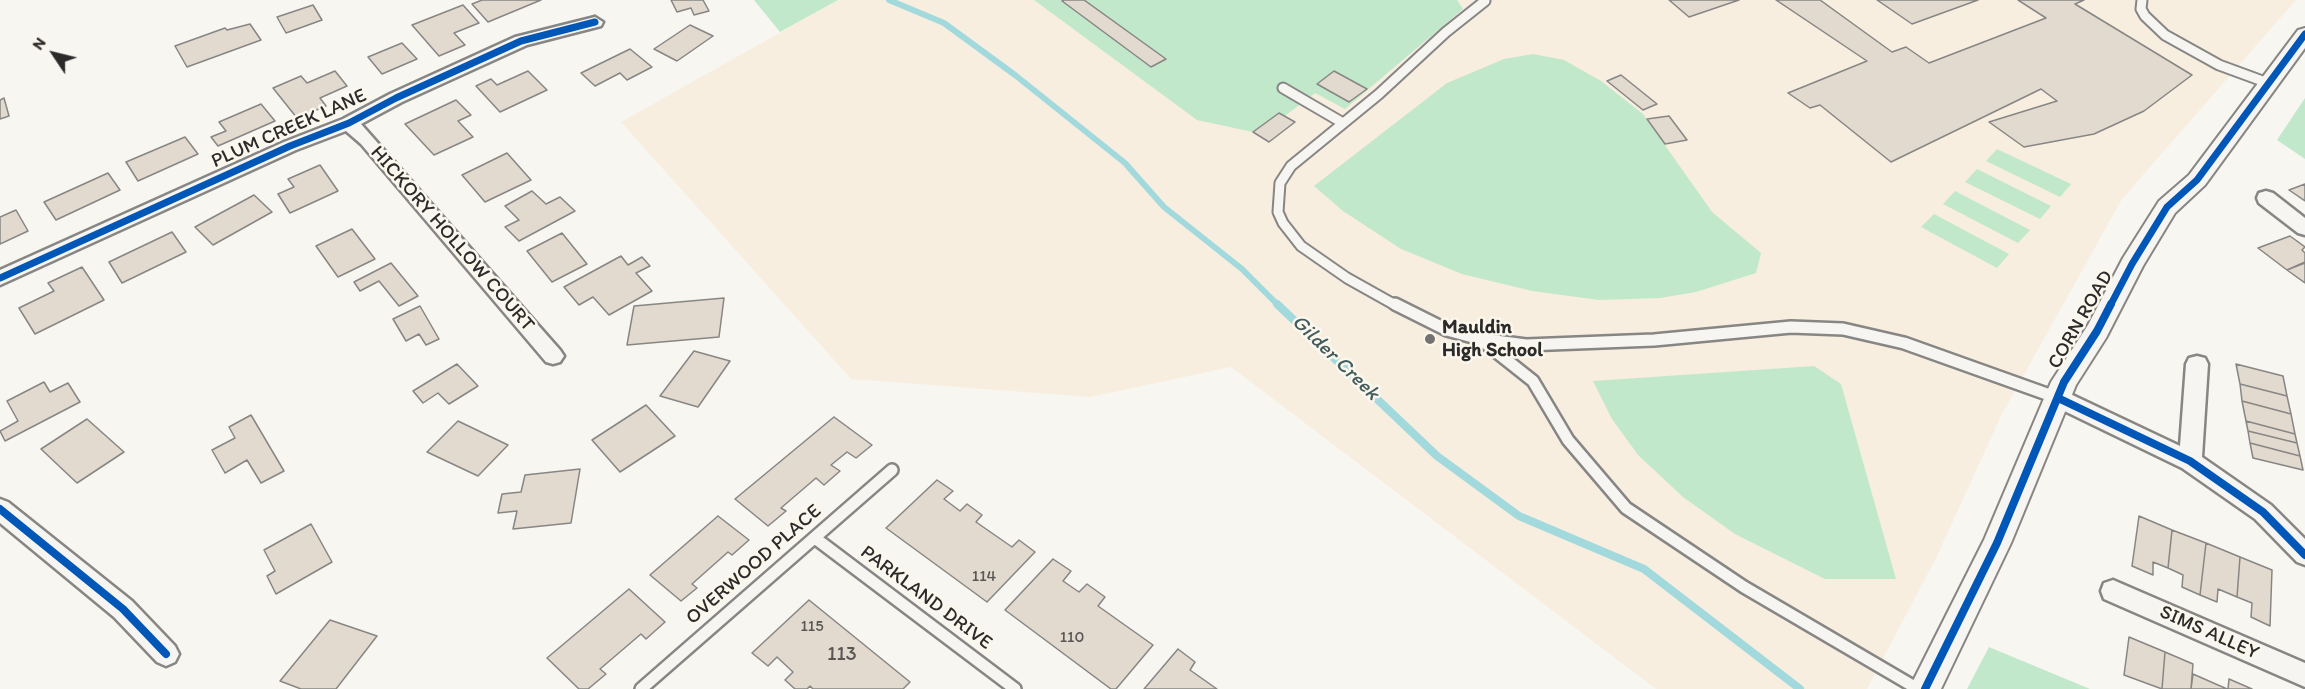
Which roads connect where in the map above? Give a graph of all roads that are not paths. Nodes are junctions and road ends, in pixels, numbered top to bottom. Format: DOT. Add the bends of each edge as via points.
graph roads {
  1 [pos="1483,0"];
  2 [pos="2142,0"];
  3 [pos="595,22"];
  4 [pos="2305,34"];
  5 [pos="2268,83"];
  6 [pos="1283,88"];
  7 [pos="349,123"];
  8 [pos="1343,123"];
  9 [pos="2266,198"];
  10 [pos="2305,228"];
  11 [pos="0,278"];
  12 [pos="1480,339"];
  13 [pos="554,356"];
  14 [pos="2196,364"];
  15 [pos="2058,398"];
  16 [pos="2190,461"];
  17 [pos="892,470"];
  18 [pos="0,509"];
  19 [pos="815,538"];
  20 [pos="2305,555"];
  21 [pos="2113,591"];
  22 [pos="166,654"];
  23 [pos="2305,675"];
  24 [pos="641,689"];
  25 [pos="1014,689"];
  26 [pos="1918,689"];
  27 [pos="1925,689"];
  1 -- 8 [label="lane"];
  2 -- 5 [label="lane" via="2145,16 2165,35 2219,65"];
  3 -- 7 [label="street, PLUM CREEK LANE" via="520,41"];
  4 -- 5 [label="street, CORN ROAD"];
  5 -- 15 [label="street, CORN ROAD" via="2197,180 2167,207"];
  6 -- 8 [label="lane"];
  7 -- 11 [label="street, PLUM CREEK LANE"];
  7 -- 13 [label="street, HICKORY HOLLOW COURT"];
  8 -- 12 [label="lane" via="1291,166 1280,183 1277,200 1283,224 1301,246 1347,278 1447,330"];
  9 -- 10 [label="street"];
  12 -- 15 [label="lane" via="1526,345 1791,327 1843,329 1904,342"];
  12 -- 26 [label="lane" via="1533,381 1568,440 1626,508 1743,587"];
  14 -- 16 [label="street"];
  15 -- 16 [label="street"];
  15 -- 27 [label="street, CORN ROAD" via="1997,543"];
  16 -- 20 [label="street" via="2263,512"];
  17 -- 19 [label="lane, OVERWOOD PLACE"];
  18 -- 22 [label="street" via="123,609"];
  19 -- 24 [label="lane, OVERWOOD PLACE"];
  19 -- 25 [label="lane, PARKLAND DRIVE"];
  21 -- 23 [label="street, SIMS ALLEY"];
}
